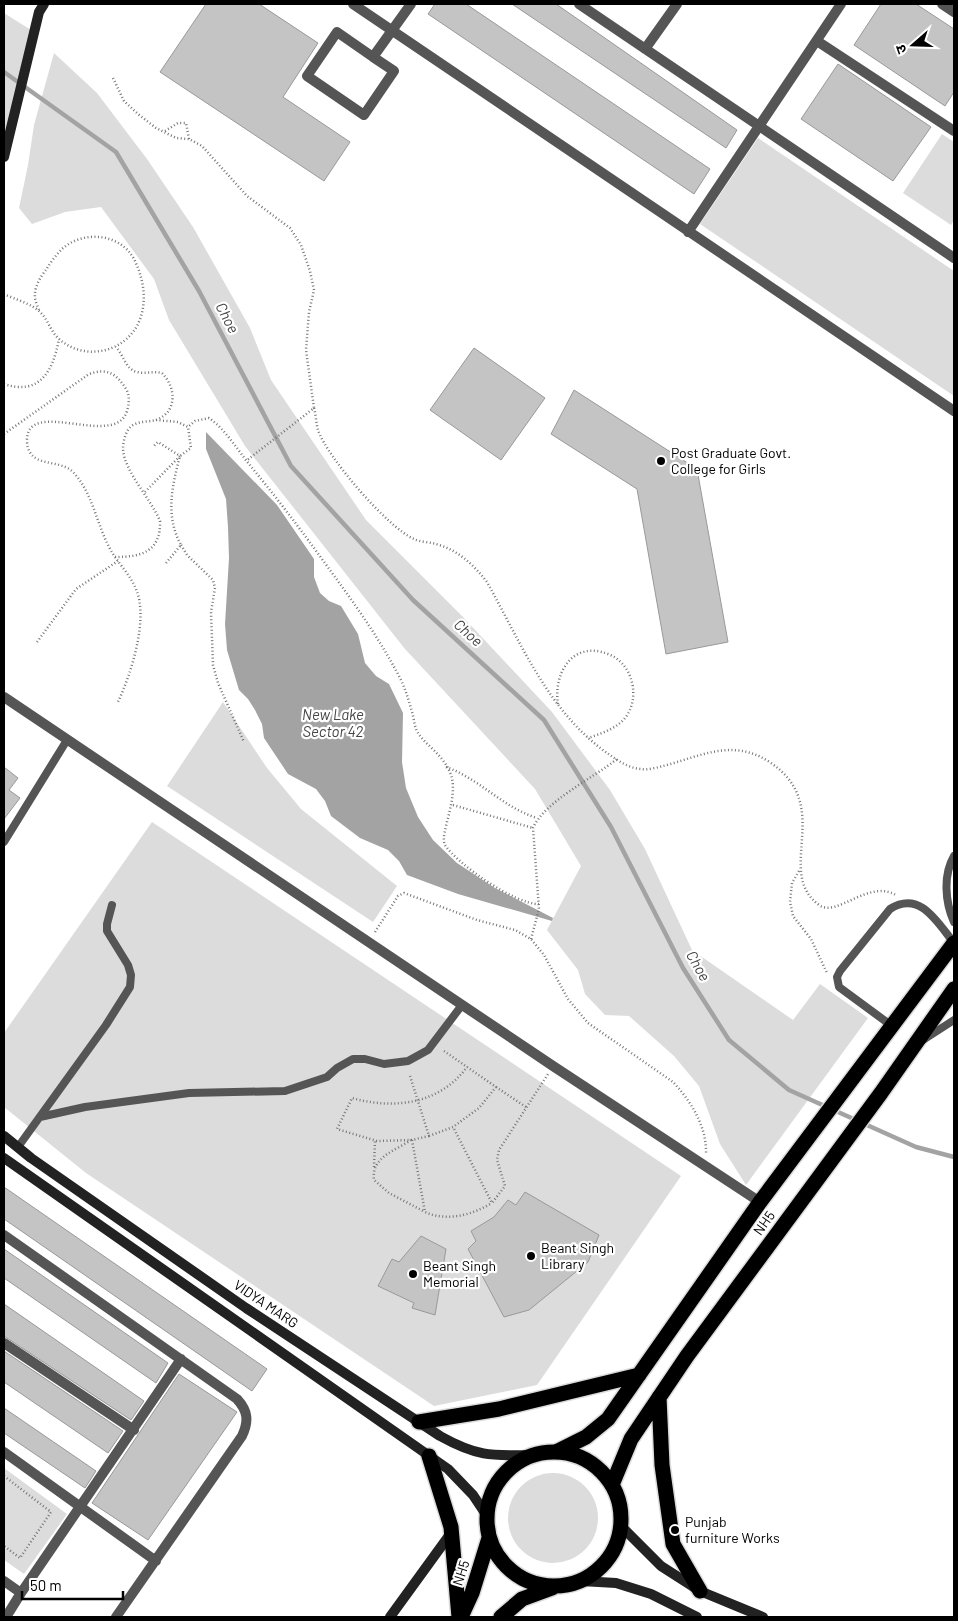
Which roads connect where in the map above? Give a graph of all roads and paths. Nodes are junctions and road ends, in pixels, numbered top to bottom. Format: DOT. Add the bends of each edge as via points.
graph roads {
  1 [pos="44,4"];
  2 [pos="353,4"];
  3 [pos="411,4"];
  4 [pos="579,4"];
  5 [pos="677,4"];
  6 [pos="841,4"];
  7 [pos="942,4"];
  8 [pos="954,12"];
  9 [pos="392,30"];
  10 [pos="817,41"];
  11 [pos="645,49"];
  12 [pos="373,56"];
  13 [pos="113,78"];
  14 [pos="759,126"];
  15 [pos="954,131"];
  16 [pos="164,132"];
  17 [pos="189,139"];
  18 [pos="4,157"];
  19 [pos="688,232"];
  20 [pos="954,258"];
  21 [pos="4,294"];
  22 [pos="40,312"];
  23 [pos="59,339"];
  24 [pos="116,347"];
  25 [pos="4,384"];
  26 [pos="314,408"];
  27 [pos="954,411"];
  28 [pos="155,420"];
  29 [pos="188,427"];
  30 [pos="4,434"];
  31 [pos="153,447"];
  32 [pos="180,456"];
  33 [pos="246,460"];
  34 [pos="145,492"];
  35 [pos="181,545"];
  36 [pos="115,557"];
  37 [pos="118,561"];
  38 [pos="166,563"];
  39 [pos="37,642"];
  40 [pos="4,697"];
  41 [pos="118,702"];
  42 [pos="558,706"];
  43 [pos="588,738"];
  44 [pos="67,740"];
  45 [pos="244,742"];
  46 [pos="617,759"];
  47 [pos="446,767"];
  48 [pos="452,805"];
  49 [pos="537,818"];
  50 [pos="533,828"];
  51 [pos="4,842"];
  52 [pos="954,856"];
  53 [pos="799,870"];
  54 [pos="907,901"];
  55 [pos="539,904"];
  56 [pos="112,906"];
  57 [pos="954,922"];
  58 [pos="531,939"];
  59 [pos="369,941"];
  60 [pos="954,943"];
  61 [pos="839,988"];
  62 [pos="954,989"];
  63 [pos="462,1005"];
  64 [pos="954,1020"];
  65 [pos="892,1026"];
  66 [pos="915,1045"];
  67 [pos="444,1051"];
  68 [pos="553,1066"];
  69 [pos="467,1067"];
  70 [pos="410,1076"];
  71 [pos="496,1087"];
  72 [pos="418,1101"];
  73 [pos="526,1107"];
  74 [pos="40,1117"];
  75 [pos="453,1127"];
  76 [pos="4,1136"];
  77 [pos="429,1136"];
  78 [pos="376,1140"];
  79 [pos="412,1140"];
  80 [pos="18,1147"];
  81 [pos="4,1158"];
  82 [pos="706,1165"];
  83 [pos="374,1168"];
  84 [pos="760,1202"];
  85 [pos="492,1203"];
  86 [pos="425,1212"];
  87 [pos="4,1235"];
  88 [pos="4,1343"];
  89 [pos="181,1359"];
  90 [pos="639,1375"];
  91 [pos="659,1397"];
  92 [pos="419,1422"];
  93 [pos="134,1430"];
  94 [pos="558,1451"];
  95 [pos="4,1452"];
  96 [pos="530,1455"];
  97 [pos="429,1456"];
  98 [pos="4,1476"];
  99 [pos="612,1485"];
  100 [pos="80,1505"];
  101 [pos="487,1516"];
  102 [pos="622,1527"];
  103 [pos="451,1534"];
  104 [pos="489,1538"];
  105 [pos="4,1546"];
  106 [pos="156,1561"];
  107 [pos="4,1580"];
  108 [pos="582,1581"];
  109 [pos="552,1588"];
  110 [pos="700,1591"];
  111 [pos="21,1593"];
  112 [pos="6,1617"];
  113 [pos="116,1617"];
  114 [pos="390,1617"];
  115 [pos="460,1617"];
  116 [pos="501,1617"];
  117 [pos="697,1617"];
  118 [pos="763,1617"];
  1 -- 18 [label="main road" via="39,12"];
  2 -- 9 [label="street"];
  3 -- 9 [label="street"];
  4 -- 11 [label="street"];
  5 -- 11 [label="street"];
  6 -- 10 [label="street"];
  7 -- 8 [label="street"];
  9 -- 12 [label="street"];
  9 -- 19 [label="street"];
  10 -- 14 [label="street"];
  10 -- 15 [label="street"];
  11 -- 14 [label="street"];
  12 -- 12 [label="street" via="394,71 364,115 307,76 337,32"];
  13 -- 16 [label="path" via="124,100"];
  14 -- 19 [label="street"];
  14 -- 20 [label="street"];
  16 -- 17 [label="path" via="176,138"];
  16 -- 17 [label="path" via="186,123"];
  17 -- 26 [label="path" via="202,146 247,196 290,228 301,245 314,290 306,350"];
  19 -- 27 [label="street"];
  21 -- 22 [label="path"];
  22 -- 23 [label="path"];
  22 -- 24 [label="path" via="35,294 37,286 62,248 91,236 112,239 129,252 139,272 145,296 138,325"];
  23 -- 24 [label="path" via="94,353"];
  23 -- 25 [label="path" via="53,363 42,380 18,388"];
  24 -- 28 [label="path" via="131,369 162,373 171,384 170,409"];
  26 -- 33 [label="path"];
  26 -- 42 [label="path" via="318,431 330,452 379,511 413,539 452,549 476,568"];
  28 -- 29 [label="path" via="178,422"];
  28 -- 34 [label="path" via="132,425 126,433 123,448 129,469"];
  29 -- 32 [label="path" via="191,448"];
  29 -- 33 [label="path" via="194,421 210,418"];
  30 -- 36 [label="path" via="89,374 102,370 120,380 128,392 129,404 119,422 101,427 46,421 31,430 27,440 29,452 41,462 60,464 80,480 100,532"];
  31 -- 32 [label="path" via="158,442"];
  32 -- 34 [label="path"];
  32 -- 35 [label="path" via="171,497 171,515"];
  33 -- 47 [label="path" via="358,609 400,680 417,732"];
  34 -- 36 [label="path" via="160,521 156,543 141,555"];
  35 -- 38 [label="path"];
  35 -- 45 [label="path" via="213,580 213,665"];
  36 -- 37 [label="path"];
  37 -- 39 [label="path" via="76,589"];
  37 -- 41 [label="path" via="137,590 140,624 131,666"];
  40 -- 44 [label="street"];
  42 -- 43 [label="path" via="575,728"];
  42 -- 43 [label="path" via="556,684 569,661 593,651 608,653 618,660 632,681 631,708 615,727"];
  43 -- 46 [label="path"];
  44 -- 51 [label="lane"];
  44 -- 59 [label="street"];
  46 -- 49 [label="path"];
  46 -- 53 [label="path" via="641,769 722,749 755,755 768,762 792,784 802,807"];
  47 -- 48 [label="path" via="451,776"];
  47 -- 49 [label="path" via="465,774 516,810"];
  48 -- 50 [label="path"];
  48 -- 55 [label="path" via="442,836 454,857 516,897"];
  49 -- 50 [label="path"];
  50 -- 55 [label="path"];
  52 -- 57 [label="lane" via="947,880 947,894"];
  53 -- 54 [label="path" via="808,892 824,908 882,890"];
  53 -- 61 [label="path" via="792,883 790,902 793,916 811,939 824,970"];
  54 -- 60 [label="lane" via="918,905 933,918"];
  54 -- 61 [label="lane" via="890,909 840,971 837,977"];
  55 -- 58 [label="path"];
  56 -- 74 [label="lane" via="108,932 128,965 130,987"];
  58 -- 59 [label="path" via="515,930 476,920 404,893 398,896"];
  58 -- 82 [label="path" via="544,955 568,1000 588,1023 684,1093 700,1125"];
  59 -- 63 [label="street"];
  60 -- 65 [label="highway, NH5"];
  61 -- 65 [label="lane"];
  62 -- 66 [label="highway, NH5 / NH5"];
  63 -- 68 [label="street"];
  63 -- 74 [label="lane" via="428,1050 408,1061 384,1064 353,1060 327,1077 285,1092 189,1093 85,1106"];
  64 -- 66 [label="lane"];
  65 -- 84 [label="highway, NH5"];
  66 -- 91 [label="highway, NH5 / NH5"];
  67 -- 69 [label="path"];
  68 -- 73 [label="path"];
  68 -- 82 [label="street"];
  69 -- 71 [label="path"];
  69 -- 72 [label="path" via="446,1088"];
  70 -- 72 [label="path"];
  71 -- 73 [label="path"];
  71 -- 75 [label="path" via="479,1108"];
  72 -- 77 [label="path"];
  72 -- 78 [label="path" via="387,1104 352,1098 337,1129"];
  73 -- 85 [label="path" via="498,1154 505,1186"];
  74 -- 80 [label="lane"];
  75 -- 77 [label="path"];
  75 -- 85 [label="path"];
  76 -- 80 [label="main road, VIDYA MARG"];
  77 -- 79 [label="path"];
  78 -- 79 [label="path"];
  78 -- 83 [label="path"];
  79 -- 83 [label="path" via="379,1159"];
  79 -- 86 [label="path"];
  80 -- 92 [label="main road, VIDYA MARG" via="246,1308"];
  81 -- 97 [label="main road, VIDYA MARG"];
  82 -- 84 [label="street"];
  83 -- 86 [label="path" via="376,1184"];
  84 -- 90 [label="highway, NH5"];
  85 -- 86 [label="path" via="455,1217 444,1218"];
  87 -- 89 [label="street"];
  88 -- 93 [label="street"];
  89 -- 93 [label="street"];
  89 -- 106 [label="street" via="237,1398 246,1410 247,1422 242,1436"];
  90 -- 92 [label="highway" via="499,1409"];
  90 -- 94 [label="highway, NH5" via="608,1419 586,1437"];
  91 -- 99 [label="highway, NH5 / NH5" via="631,1439"];
  91 -- 110 [label="highway" via="662,1465 673,1544"];
  92 -- 96 [label="main road, VIDYA MARG" via="465,1450 489,1456"];
  93 -- 100 [label="street"];
  94 -- 96 [label="highway, NH5"];
  94 -- 99 [label="highway, NH5" via="580,1457 597,1467"];
  95 -- 100 [label="street"];
  96 -- 101 [label="highway, NH5" via="502,1473 490,1493"];
  97 -- 101 [label="main road, VIDYA MARG" via="467,1488"];
  97 -- 103 [label="highway"];
  98 -- 105 [label="path" via="51,1512 20,1558"];
  99 -- 102 [label="highway, NH5" via="621,1512"];
  100 -- 106 [label="street"];
  100 -- 111 [label="street"];
  101 -- 104 [label="highway, NH5"];
  102 -- 108 [label="highway, NH5" via="618,1541 602,1568"];
  102 -- 110 [label="main road" via="661,1566"];
  103 -- 114 [label="main road"];
  103 -- 115 [label="highway"];
  104 -- 109 [label="highway, NH5" via="497,1557 525,1581"];
  104 -- 115 [label="highway, NH5 / NH5" via="472,1593"];
  106 -- 113 [label="street"];
  107 -- 111 [label="street"];
  108 -- 109 [label="highway, NH5"];
  108 -- 117 [label="main road" via="616,1583 651,1594"];
  109 -- 116 [label="highway, NH5" via="522,1599"];
  110 -- 118 [label="main road"];
  111 -- 112 [label="street"];
}
